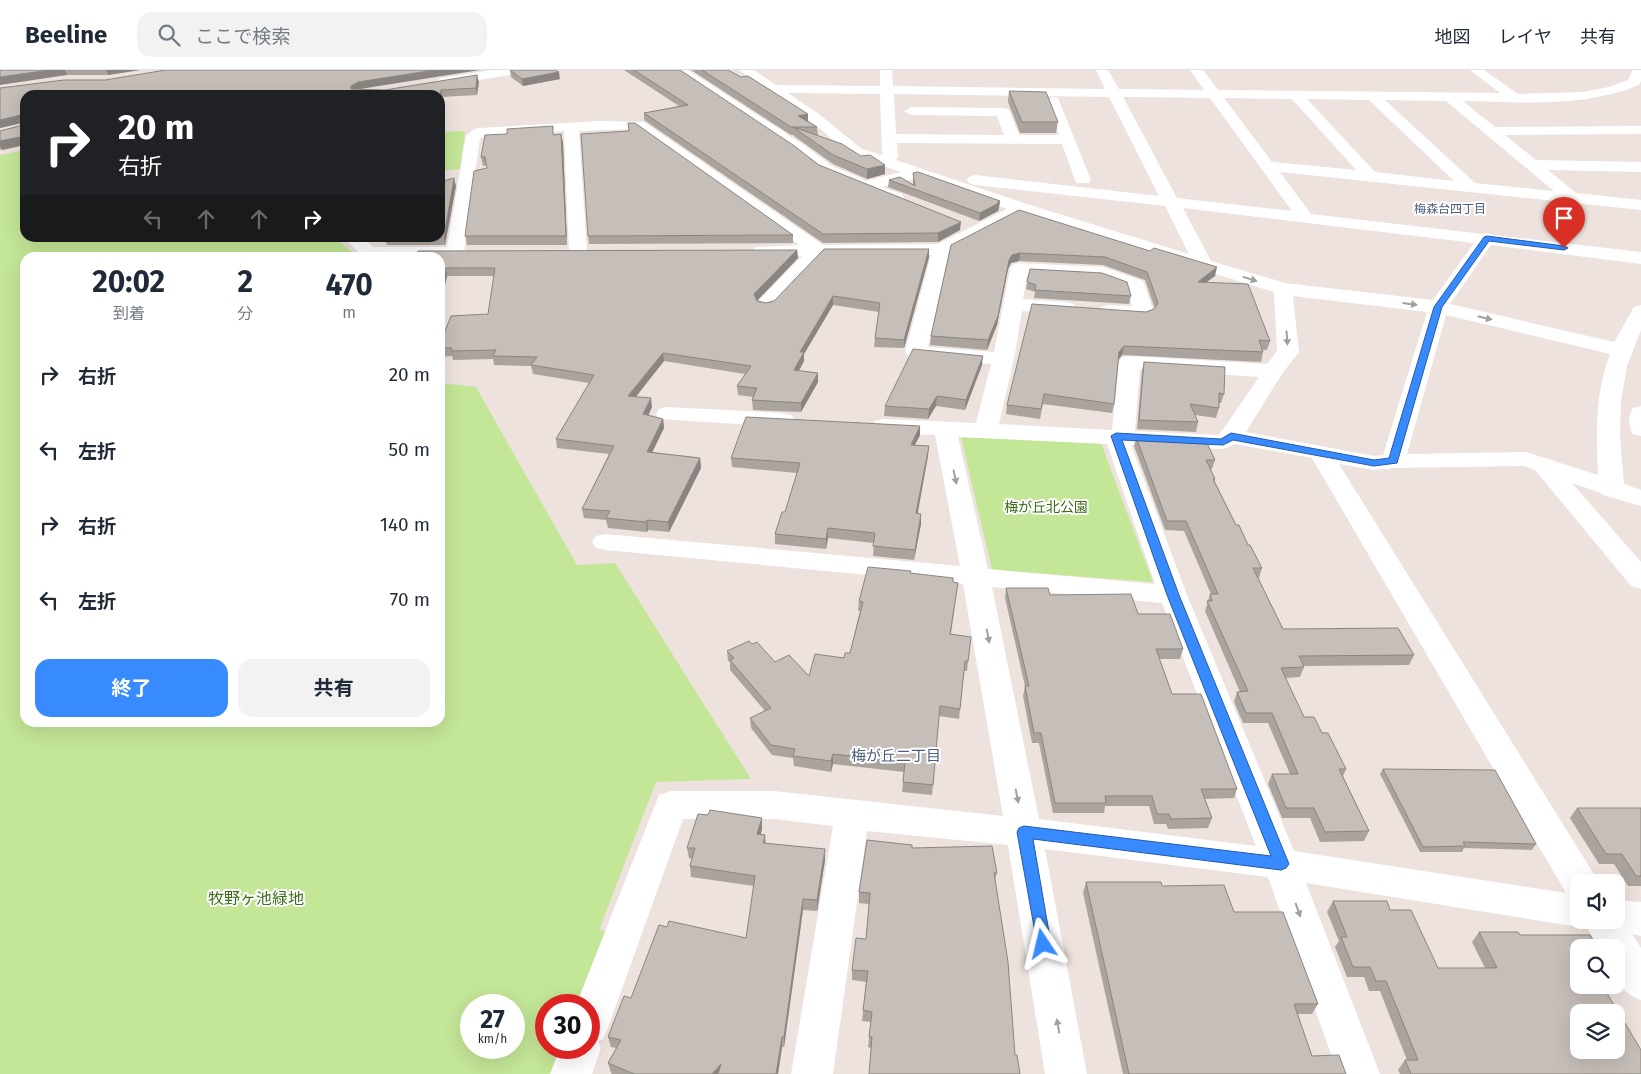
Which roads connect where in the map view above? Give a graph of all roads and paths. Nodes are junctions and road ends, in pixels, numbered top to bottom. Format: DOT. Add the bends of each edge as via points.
graph roads {
  1 [pos="516,70"];
  2 [pos="679,70"];
  3 [pos="745,70"];
  4 [pos="886,70"];
  5 [pos="1102,70"];
  6 [pos="1196,70"];
  7 [pos="1476,70"];
  8 [pos="1639,70"];
  9 [pos="970,77"];
  10 [pos="995,77"];
  11 [pos="428,84"];
  12 [pos="775,84"];
  13 [pos="887,91"];
  14 [pos="973,91"];
  15 [pos="999,91"];
  16 [pos="1112,92"];
  17 [pos="1214,94"];
  18 [pos="1296,95"];
  19 [pos="1373,96"];
  20 [pos="1450,97"];
  21 [pos="1580,97"];
  22 [pos="1515,98"];
  23 [pos="1053,101"];
  24 [pos="1606,107"];
  25 [pos="911,111"];
  26 [pos="1624,114"];
  27 [pos="1641,122"];
  28 [pos="571,126"];
  29 [pos="1641,130"];
  30 [pos="1491,131"];
  31 [pos="890,138"];
  32 [pos="1013,139"];
  33 [pos="1068,140"];
  34 [pos="890,163"];
  35 [pos="1533,165"];
  36 [pos="1267,166"];
  37 [pos="1641,167"];
  38 [pos="919,173"];
  39 [pos="1370,177"];
  40 [pos="1083,180"];
  41 [pos="865,186"];
  42 [pos="1470,187"];
  43 [pos="1572,198"];
  44 [pos="1172,202"];
  45 [pos="909,203"];
  46 [pos="1641,205"];
  47 [pos="1022,208"];
  48 [pos="1305,217"];
  49 [pos="962,222"];
  50 [pos="980,229"];
  51 [pos="1487,238"];
  52 [pos="357,242"];
  53 [pos="941,249"];
  54 [pos="818,250"];
  55 [pos="748,251"];
  56 [pos="369,252"];
  57 [pos="559,252"];
  58 [pos="578,252"];
  59 [pos="598,252"];
  60 [pos="445,253"];
  61 [pos="455,253"];
  62 [pos="474,253"];
  63 [pos="1641,258"];
  64 [pos="1204,265"];
  65 [pos="1283,289"];
  66 [pos="766,304"];
  67 [pos="1013,304"];
  68 [pos="1438,307"];
  69 [pos="1641,312"];
  70 [pos="1621,350"];
  71 [pos="1003,359"];
  72 [pos="1273,371"];
  73 [pos="1641,413"];
  74 [pos="667,414"];
  75 [pos="806,422"];
  76 [pos="866,425"];
  77 [pos="945,429"];
  78 [pos="1641,429"];
  79 [pos="986,430"];
  80 [pos="1231,436"];
  81 [pos="1120,437"];
  82 [pos="1320,452"];
  83 [pos="1393,460"];
  84 [pos="1545,467"];
  85 [pos="1612,490"];
  86 [pos="1641,498"];
  87 [pos="604,542"];
  88 [pos="977,576"];
  89 [pos="1641,580"];
  90 [pos="1173,595"];
  91 [pos="852,815"];
  92 [pos="1024,832"];
  93 [pos="1281,864"];
  94 [pos="1574,874"];
  95 [pos="1570,909"];
  96 [pos="1625,917"];
  97 [pos="1641,919"];
  98 [pos="1608,929"];
  99 [pos="1641,982"];
  100 [pos="600,995"];
  101 [pos="576,1059"];
  102 [pos="570,1074"];
  103 [pos="812,1074"];
  104 [pos="1066,1074"];
  105 [pos="1359,1074"];
  1 -- 11 [label="street"];
  2 -- 41 [label="street" via="706,85 826,169"];
  3 -- 12 [label="street"];
  4 -- 13 [label="street"];
  5 -- 16 [label="street"];
  6 -- 17 [label="street"];
  7 -- 22 [label="street"];
  8 -- 21 [label="street" via="1634,82 1614,91"];
  9 -- 14 [label="street"];
  10 -- 15 [label="street"];
  12 -- 13 [label="street"];
  12 -- 34 [label="street" via="857,152"];
  13 -- 14 [label="street"];
  13 -- 31 [label="street"];
  14 -- 15 [label="street"];
  15 -- 16 [label="street"];
  16 -- 17 [label="street"];
  16 -- 44 [label="street"];
  17 -- 18 [label="street"];
  17 -- 36 [label="street"];
  18 -- 19 [label="street"];
  18 -- 39 [label="street"];
  19 -- 20 [label="street"];
  19 -- 42 [label="street"];
  20 -- 22 [label="street"];
  20 -- 30 [label="street"];
  21 -- 22 [label="street"];
  21 -- 24 [label="street"];
  23 -- 33 [label="street"];
  25 -- 32 [label="street" via="1003,112"];
  26 -- 27 [label="street"];
  28 -- 54 [label="street" via="639,125"];
  28 -- 58 [label="street"];
  28 -- 61 [label="street" via="479,132 473,136"];
  29 -- 30 [label="street"];
  30 -- 35 [label="street"];
  31 -- 32 [label="street"];
  31 -- 34 [label="street"];
  32 -- 33 [label="street"];
  33 -- 40 [label="street"];
  34 -- 38 [label="street"];
  35 -- 37 [label="street"];
  35 -- 43 [label="street"];
  36 -- 39 [label="street"];
  36 -- 48 [label="street"];
  38 -- 41 [label="street"];
  38 -- 44 [label="street"];
  38 -- 47 [label="street"];
  39 -- 42 [label="street"];
  41 -- 45 [label="street"];
  42 -- 43 [label="street"];
  43 -- 46 [label="street"];
  44 -- 48 [label="street"];
  44 -- 64 [label="street"];
  47 -- 50 [label="street"];
  47 -- 64 [label="street"];
  48 -- 51 [label="street"];
  49 -- 50 [label="street"];
  50 -- 53 [label="street"];
  51 -- 63 [label="street"];
  51 -- 68 [label="street"];
  52 -- 56 [label="street"];
  53 -- 54 [label="street"];
  53 -- 71 [label="street" via="916,352"];
  54 -- 55 [label="street"];
  54 -- 66 [label="street"];
  57 -- 58 [label="street"];
  58 -- 59 [label="street"];
  60 -- 61 [label="street"];
  61 -- 62 [label="street"];
  64 -- 65 [label="street, one-way"];
  65 -- 68 [label="street, one-way"];
  65 -- 72 [label="street, one-way" via="1288,352"];
  67 -- 67 [label="street" via="1019,269 1103,273 1136,285 1144,313"];
  67 -- 71 [label="street"];
  68 -- 70 [label="street, one-way"];
  68 -- 83 [label="street"];
  69 -- 70 [label="street"];
  70 -- 85 [label="street" via="1611,386 1608,439"];
  71 -- 79 [label="street"];
  72 -- 80 [label="street"];
  72 -- 81 [label="street" via="1130,362"];
  73 -- 78 [label="street"];
  74 -- 75 [label="street"];
  76 -- 77 [label="street"];
  77 -- 79 [label="street"];
  77 -- 88 [label="street, one-way"];
  79 -- 81 [label="street"];
  80 -- 81 [label="street" via="1223,442"];
  80 -- 82 [label="street"];
  81 -- 90 [label="street"];
  82 -- 83 [label="street" via="1374,463"];
  82 -- 94 [label="street"];
  83 -- 84 [label="street" via="1526,459"];
  84 -- 85 [label="street"];
  84 -- 89 [label="street"];
  85 -- 86 [label="street"];
  87 -- 88 [label="street"];
  88 -- 90 [label="street"];
  88 -- 92 [label="street, one-way"];
  90 -- 93 [label="street"];
  91 -- 92 [label="street"];
  91 -- 100 [label="street" via="774,805 670,805"];
  91 -- 103 [label="street"];
  92 -- 93 [label="street"];
  104 -- 92 [label="street, one-way"];
  93 -- 95 [label="street"];
  93 -- 105 [label="street, one-way"];
  96 -- 97 [label="street"];
  98 -- 99 [label="street"];
  101 -- 102 [label="street"];
}
